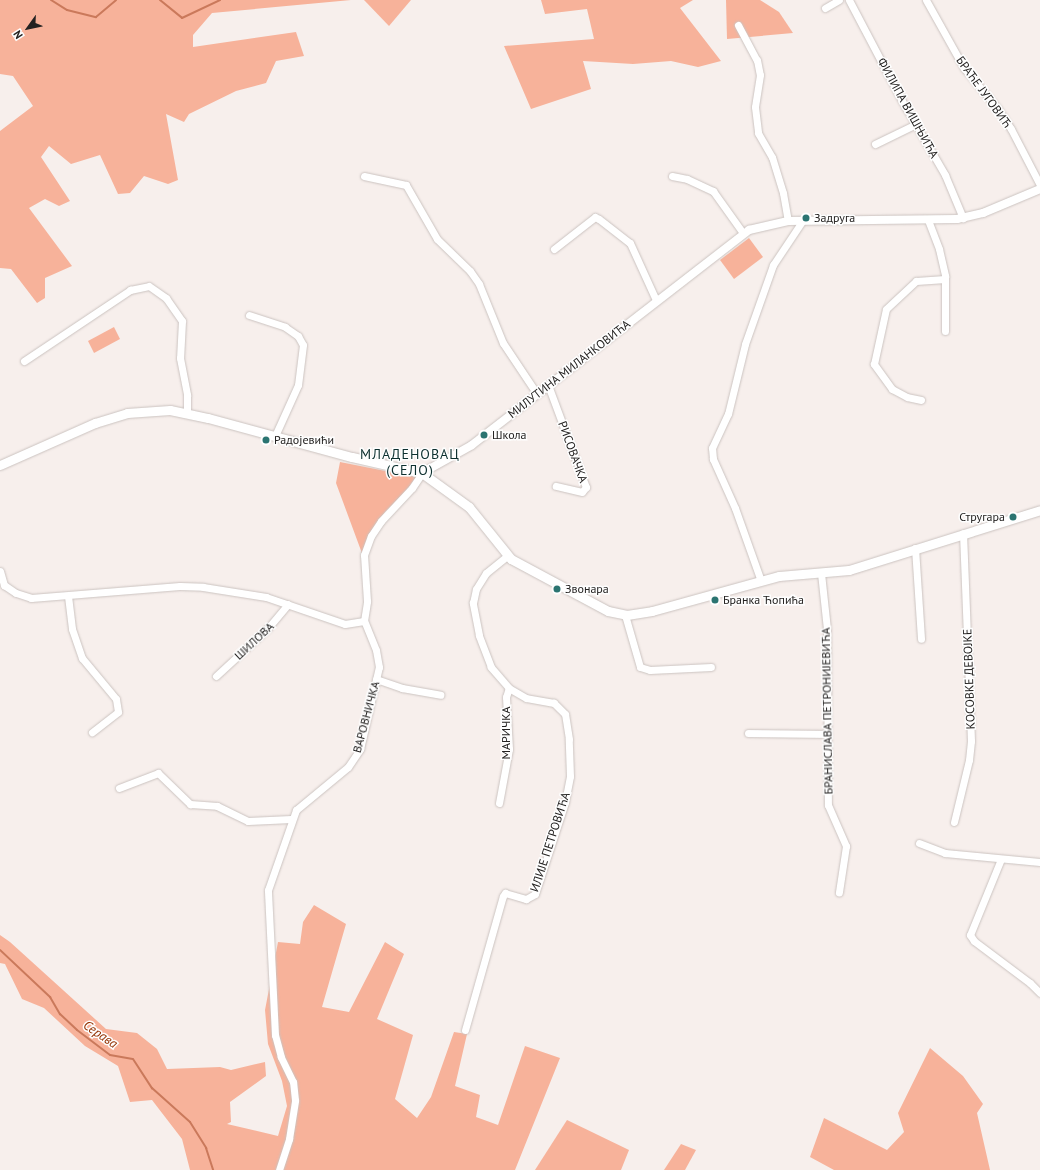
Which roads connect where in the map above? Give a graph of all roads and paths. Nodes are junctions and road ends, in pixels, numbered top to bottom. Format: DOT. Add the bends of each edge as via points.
graph roads {
  1 [pos="839,0"];
  2 [pos="849,0"];
  3 [pos="926,0"];
  4 [pos="825,8"];
  5 [pos="738,25"];
  6 [pos="916,124"];
  7 [pos="875,144"];
  8 [pos="364,176"];
  9 [pos="672,176"];
  10 [pos="1040,185"];
  11 [pos="1040,189"];
  12 [pos="963,218"];
  13 [pos="803,220"];
  14 [pos="928,220"];
  15 [pos="788,221"];
  16 [pos="743,233"];
  17 [pos="554,250"];
  18 [pos="945,279"];
  19 [pos="656,300"];
  20 [pos="249,315"];
  21 [pos="945,331"];
  22 [pos="24,361"];
  23 [pos="548,385"];
  24 [pos="537,394"];
  25 [pos="921,400"];
  26 [pos="187,414"];
  27 [pos="275,436"];
  28 [pos="0,465"];
  29 [pos="422,473"];
  30 [pos="556,486"];
  31 [pos="1040,510"];
  32 [pos="963,533"];
  33 [pos="915,548"];
  34 [pos="508,556"];
  35 [pos="0,571"];
  36 [pos="821,573"];
  37 [pos="761,581"];
  38 [pos="2,587"];
  39 [pos="68,596"];
  40 [pos="288,604"];
  41 [pos="625,615"];
  42 [pos="364,621"];
  43 [pos="921,639"];
  44 [pos="711,667"];
  45 [pos="216,676"];
  46 [pos="376,679"];
  47 [pos="509,688"];
  48 [pos="440,695"];
  49 [pos="92,732"];
  50 [pos="748,733"];
  51 [pos="828,734"];
  52 [pos="119,788"];
  53 [pos="499,803"];
  54 [pos="292,819"];
  55 [pos="954,822"];
  56 [pos="919,843"];
  57 [pos="1001,859"];
  58 [pos="1040,862"];
  59 [pos="839,892"];
  60 [pos="1040,993"];
  61 [pos="465,1030"];
  62 [pos="279,1170"];
  1 -- 4 [label="street"];
  2 -- 6 [label="street, ФИЛИПА ВИШЊИЋА"];
  3 -- 10 [label="street, БРАЋЕ ЈУГОВИЋ" via="964,68 1011,129"];
  5 -- 15 [label="street" via="757,60 760,75 755,107 758,133 772,157"];
  6 -- 7 [label="street"];
  6 -- 12 [label="street, ФИЛИПА ВИШЊИЋА" via="945,175"];
  8 -- 24 [label="street" via="406,185 437,239 470,271 503,343"];
  9 -- 16 [label="street" via="687,178 713,190"];
  11 -- 12 [label="street, МИЛУТИНА МИЛАНКОВИЋА" via="990,210"];
  12 -- 14 [label="street, МИЛУТИНА МИЛАНКОВИЋА"];
  13 -- 14 [label="street, МИЛУТИНА МИЛАНКОВИЋА"];
  13 -- 15 [label="street, МИЛУТИНА МИЛАНКОВИЋА"];
  13 -- 37 [label="street" via="774,265 745,344 728,414 712,448 713,459 735,508"];
  14 -- 18 [label="street" via="939,249"];
  15 -- 16 [label="street, МИЛУТИНА МИЛАНКОВИЋА" via="764,224"];
  16 -- 19 [label="street, МИЛУТИНА МИЛАНКОВИЋА"];
  17 -- 19 [label="street" via="595,217 630,243"];
  18 -- 21 [label="street"];
  18 -- 25 [label="street" via="916,282 886,309 874,364 892,390"];
  19 -- 23 [label="street, МИЛУТИНА МИЛАНКОВИЋА"];
  20 -- 27 [label="street" via="284,328 298,336 303,345 298,385"];
  22 -- 26 [label="street" via="130,290 149,286 162,294 182,321 180,358 187,395"];
  23 -- 24 [label="street, МИЛУТИНА МИЛАНКОВИЋА"];
  23 -- 30 [label="street, РИСОВАЧКА" via="586,487 582,492"];
  24 -- 29 [label="street, МИЛУТИНА МИЛАНКОВИЋА" via="463,452"];
  26 -- 27 [label="main road"];
  26 -- 28 [label="main road" via="154,409 118,415"];
  27 -- 29 [label="main road"];
  29 -- 34 [label="main road" via="469,507"];
  29 -- 42 [label="street" via="381,521 366,548 363,566 367,601"];
  31 -- 32 [label="main road"];
  32 -- 33 [label="main road"];
  32 -- 55 [label="street, КОСОВКЕ ДЕВОЈКЕ" via="971,741"];
  33 -- 36 [label="main road" via="853,568"];
  33 -- 43 [label="street"];
  34 -- 41 [label="main road" via="605,609"];
  34 -- 47 [label="street, ИЛИЈЕ ПЕТРОВИЋА" via="482,579 476,589 473,603 487,658 497,676"];
  35 -- 38 [label="street"];
  36 -- 37 [label="main road" via="794,574"];
  36 -- 51 [label="street, БРАНИСЛАВА ПЕТРОНИЈЕВИЋА" via="827,629"];
  37 -- 41 [label="main road" via="652,611"];
  38 -- 39 [label="street" via="31,598"];
  39 -- 40 [label="street" via="195,587 266,597"];
  39 -- 49 [label="street" via="72,629 82,658 116,699 118,712"];
  40 -- 42 [label="street" via="346,624"];
  40 -- 45 [label="street, ШИЛОВА" via="268,628"];
  41 -- 44 [label="street" via="640,667 650,670"];
  42 -- 46 [label="street, ВАРОВНИЧКА" via="377,654"];
  46 -- 48 [label="street" via="402,688"];
  46 -- 54 [label="street, ВАРОВНИЧКА" via="356,758 300,806"];
  47 -- 53 [label="street, МАРИЧКА" via="506,697 509,748"];
  47 -- 61 [label="street, ИЛИЈЕ ПЕТРОВИЋА" via="526,698 554,703 565,714 570,776 565,802 535,894 526,899 505,893 503,896"];
  50 -- 51 [label="street"];
  51 -- 59 [label="street, БРАНИСЛАВА ПЕТРОНИЈЕВИЋА" via="828,806 846,846"];
  52 -- 54 [label="street" via="158,772 165,776 190,804 217,806 251,821"];
  54 -- 62 [label="street, ВАРОВНИЧКА" via="283,852 267,893 275,1035 280,1057 293,1082 295,1100 290,1139"];
  56 -- 57 [label="street" via="946,853"];
  57 -- 58 [label="street"];
  57 -- 60 [label="street" via="970,935 974,941"];
}
